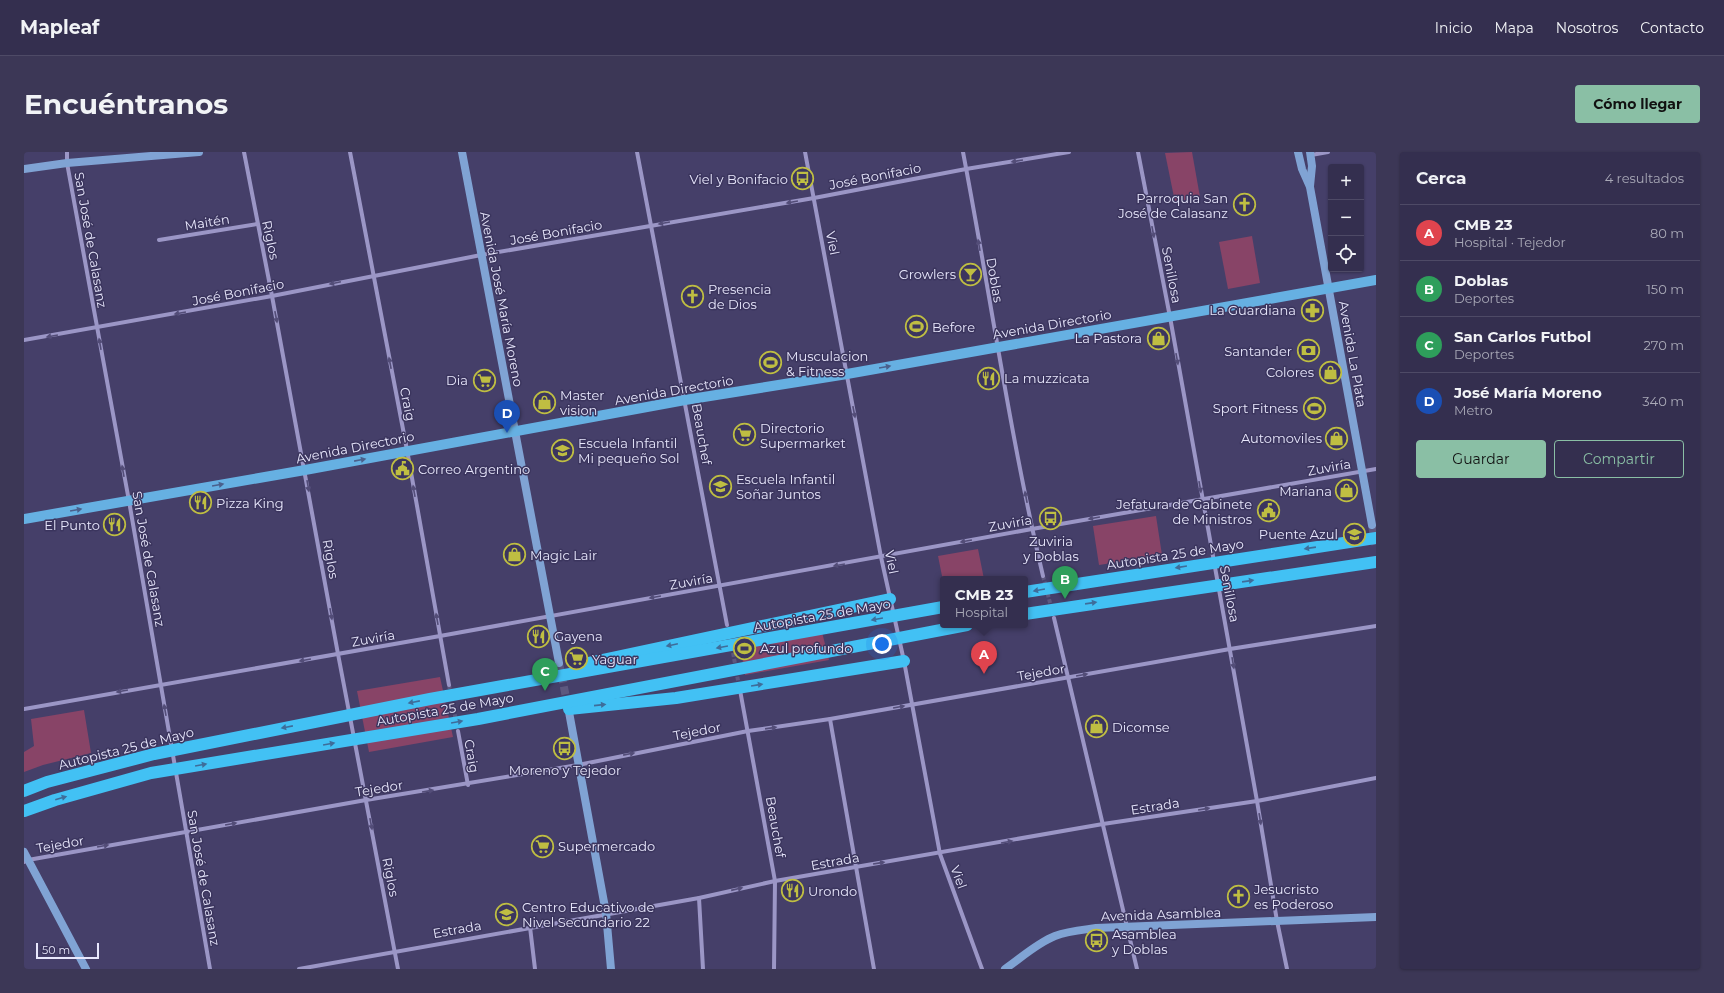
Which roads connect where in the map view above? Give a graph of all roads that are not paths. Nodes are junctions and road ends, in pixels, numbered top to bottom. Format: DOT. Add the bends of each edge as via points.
graph roads {
  1 [pos="67,152"];
  2 [pos="199,152"];
  3 [pos="244,152"];
  4 [pos="350,152"];
  5 [pos="462,152"];
  6 [pos="637,152"];
  7 [pos="805,152"];
  8 [pos="963,152"];
  9 [pos="1069,152"];
  10 [pos="1138,152"];
  11 [pos="1298,152"];
  12 [pos="1328,152"];
  13 [pos="1310,154"];
  14 [pos="67,163"];
  15 [pos="24,169"];
  16 [pos="966,169"];
  17 [pos="1310,187"];
  18 [pos="814,198"];
  19 [pos="257,224"];
  20 [pos="651,226"];
  21 [pos="160,240"];
  22 [pos="481,255"];
  23 [pos="373,275"];
  24 [pos="1376,280"];
  25 [pos="1328,288"];
  26 [pos="272,296"];
  27 [pos="1170,318"];
  28 [pos="97,328"];
  29 [pos="24,340"];
  30 [pos="997,347"];
  31 [pos="847,374"];
  32 [pos="685,400"];
  33 [pos="515,431"];
  34 [pos="407,450"];
  35 [pos="1376,469"];
  36 [pos="305,470"];
  37 [pos="1362,472"];
  38 [pos="1202,500"];
  39 [pos="129,501"];
  40 [pos="24,519"];
  41 [pos="1372,525"];
  42 [pos="1032,529"];
  43 [pos="1376,538"];
  44 [pos="881,557"];
  45 [pos="1376,562"];
  46 [pos="1043,576"];
  47 [pos="720,586"];
  48 [pos="1028,592"];
  49 [pos="890,599"];
  50 [pos="940,608"];
  51 [pos="1028,614"];
  52 [pos="550,616"];
  53 [pos="1054,618"];
  54 [pos="727,625"];
  55 [pos="1376,626"];
  56 [pos="951,628"];
  57 [pos="440,636"];
  58 [pos="1230,649"];
  59 [pos="338,654"];
  60 [pos="904,661"];
  61 [pos="559,663"];
  62 [pos="1068,678"];
  63 [pos="160,685"];
  64 [pos="449,685"];
  65 [pos="740,690"];
  66 [pos="430,699"];
  67 [pos="912,705"];
  68 [pos="24,709"];
  69 [pos="569,712"];
  70 [pos="478,719"];
  71 [pos="830,719"];
  72 [pos="458,731"];
  73 [pos="748,731"];
  74 [pos="578,765"];
  75 [pos="1376,778"];
  76 [pos="468,785"];
  77 [pos="24,791"];
  78 [pos="366,800"];
  79 [pos="1257,801"];
  80 [pos="24,811"];
  81 [pos="1103,824"];
  82 [pos="187,832"];
  83 [pos="940,854"];
  84 [pos="25,858"];
  85 [pos="857,867"];
  86 [pos="775,881"];
  87 [pos="699,898"];
  88 [pos="606,913"];
  89 [pos="1376,917"];
  90 [pos="1277,921"];
  91 [pos="530,926"];
  92 [pos="1127,927"];
  93 [pos="395,951"];
  94 [pos="86,969"];
  95 [pos="210,969"];
  96 [pos="299,969"];
  97 [pos="398,969"];
  98 [pos="535,969"];
  99 [pos="611,969"];
  100 [pos="703,969"];
  101 [pos="774,969"];
  102 [pos="874,969"];
  103 [pos="982,969"];
  104 [pos="1005,969"];
  105 [pos="1137,969"];
  106 [pos="1287,969"];
  1 -- 14 [label="street, San José de Calasanz"];
  2 -- 14 [label="main road"];
  3 -- 19 [label="street, Riglos"];
  4 -- 23 [label="street, Craig"];
  5 -- 22 [label="main road, Avenida José María Moreno"];
  6 -- 20 [label="street, Beauchef"];
  7 -- 18 [label="street, Viel"];
  8 -- 16 [label="street, Doblas"];
  9 -- 16 [label="street, José Bonifacio, one-way"];
  10 -- 27 [label="street, Senillosa, one-way"];
  11 -- 17 [label="main road, Avenida La Plata"];
  12 -- 13 [label="street"];
  13 -- 17 [label="main road, Avenida La Plata"];
  14 -- 15 [label="main road"];
  14 -- 28 [label="street, San José de Calasanz"];
  16 -- 18 [label="street, José Bonifacio"];
  30 -- 16 [label="street, Doblas, one-way"];
  17 -- 25 [label="main road, Avenida La Plata"];
  18 -- 20 [label="street, José Bonifacio, one-way"];
  18 -- 31 [label="street, Viel"];
  19 -- 21 [label="street, Maitén"];
  19 -- 26 [label="street, Riglos"];
  20 -- 22 [label="street, José Bonifacio"];
  20 -- 32 [label="street, Beauchef"];
  22 -- 23 [label="street, José Bonifacio"];
  22 -- 33 [label="main road, Avenida José María Moreno"];
  23 -- 26 [label="street, José Bonifacio, one-way"];
  34 -- 23 [label="street, Craig, one-way"];
  24 -- 25 [label="main road, Avenida Directorio"];
  25 -- 27 [label="main road, Avenida Directorio"];
  25 -- 37 [label="main road, Avenida La Plata"];
  26 -- 28 [label="street, José Bonifacio, one-way"];
  26 -- 36 [label="street, Riglos, one-way"];
  27 -- 30 [label="main road, Avenida Directorio"];
  27 -- 38 [label="street, Senillosa, one-way"];
  28 -- 29 [label="street, José Bonifacio, one-way"];
  39 -- 28 [label="street, San José de Calasanz, one-way"];
  31 -- 30 [label="main road, Avenida Directorio, one-way"];
  42 -- 30 [label="street, Doblas, one-way"];
  31 -- 32 [label="main road, Avenida Directorio"];
  31 -- 44 [label="street, Viel, one-way"];
  32 -- 33 [label="main road, Avenida Directorio"];
  32 -- 47 [label="street, Beauchef"];
  33 -- 34 [label="main road, Avenida Directorio"];
  33 -- 52 [label="main road, Avenida José María Moreno"];
  36 -- 34 [label="main road, Avenida Directorio, one-way"];
  57 -- 34 [label="street, Craig, one-way"];
  35 -- 37 [label="street, Zuviría"];
  39 -- 36 [label="main road, Avenida Directorio, one-way"];
  36 -- 59 [label="street, Riglos, one-way"];
  37 -- 38 [label="street, Zuviría"];
  37 -- 41 [label="main road, Avenida La Plata"];
  38 -- 42 [label="street, Zuviría, one-way"];
  38 -- 58 [label="street, Senillosa"];
  40 -- 39 [label="main road, Avenida Directorio, one-way"];
  39 -- 63 [label="street, San José de Calasanz"];
  42 -- 44 [label="street, Zuviría, one-way"];
  42 -- 46 [label="street, Doblas"];
  43 -- 48 [label="highway, Autopista 25 de Mayo, one-way"];
  44 -- 47 [label="street, Zuviría, one-way"];
  44 -- 49 [label="street, Viel"];
  51 -- 45 [label="highway, one-way"];
  47 -- 52 [label="street, Zuviría, one-way"];
  47 -- 54 [label="street, Beauchef"];
  49 -- 60 [label="street, Viel"];
  49 -- 66 [label="highway, one-way"];
  50 -- 66 [label="highway, Autopista 25 de Mayo, one-way"];
  52 -- 57 [label="street, Zuviría"];
  52 -- 61 [label="main road, Avenida José María Moreno"];
  53 -- 62 [label="street"];
  55 -- 58 [label="street, Tejedor"];
  56 -- 70 [label="highway, Autopista 25 de Mayo"];
  57 -- 59 [label="street, Zuviría"];
  57 -- 64 [label="street, Craig"];
  62 -- 58 [label="street, Tejedor, one-way"];
  58 -- 79 [label="street, Senillosa, one-way"];
  59 -- 63 [label="street, Zuviría, one-way"];
  59 -- 78 [label="street, Riglos"];
  60 -- 67 [label="street, Viel"];
  70 -- 60 [label="highway, one-way" via="676,698"];
  62 -- 67 [label="street, Tejedor"];
  62 -- 81 [label="street"];
  63 -- 68 [label="street, Zuviría, one-way"];
  82 -- 63 [label="street, San José de Calasanz, one-way"];
  65 -- 73 [label="street, Beauchef"];
  66 -- 77 [label="highway, Autopista 25 de Mayo, one-way" via="154,754 46,782"];
  71 -- 67 [label="street, Tejedor, one-way"];
  67 -- 83 [label="street, Viel"];
  69 -- 74 [label="main road"];
  80 -- 70 [label="highway, Autopista 25 de Mayo, one-way" via="151,773"];
  73 -- 71 [label="street, Tejedor, one-way"];
  71 -- 85 [label="street"];
  72 -- 76 [label="street, Craig"];
  74 -- 73 [label="street, Tejedor, one-way"];
  73 -- 86 [label="street, Beauchef"];
  74 -- 76 [label="street, Tejedor"];
  74 -- 88 [label="main road"];
  75 -- 79 [label="street, Estrada"];
  78 -- 76 [label="street, Tejedor, one-way"];
  82 -- 78 [label="street, Tejedor, one-way"];
  78 -- 93 [label="street, Riglos, one-way"];
  81 -- 79 [label="street, Estrada, one-way"];
  79 -- 90 [label="street, Senillosa, one-way"];
  83 -- 81 [label="street, Estrada, one-way"];
  81 -- 92 [label="street"];
  84 -- 82 [label="street, Tejedor, one-way"];
  82 -- 95 [label="street, San José de Calasanz"];
  85 -- 83 [label="street, Estrada, one-way"];
  83 -- 103 [label="street, Viel"];
  84 -- 94 [label="main road"];
  85 -- 86 [label="street, Estrada"];
  85 -- 102 [label="street"];
  87 -- 86 [label="street, Estrada, one-way"];
  86 -- 101 [label="street, Beauchef"];
  87 -- 88 [label="street, Estrada"];
  87 -- 100 [label="street"];
  88 -- 91 [label="street, Estrada"];
  88 -- 99 [label="main road"];
  89 -- 90 [label="main road, Avenida Asamblea"];
  90 -- 92 [label="main road, Avenida Asamblea"];
  90 -- 106 [label="street, Senillosa"];
  91 -- 93 [label="street, Estrada"];
  91 -- 98 [label="street"];
  92 -- 104 [label="main road, Avenida Asamblea" via="1096,928 1056,935"];
  92 -- 105 [label="street"];
  93 -- 96 [label="street, Estrada"];
  93 -- 97 [label="street, Riglos"];
}
